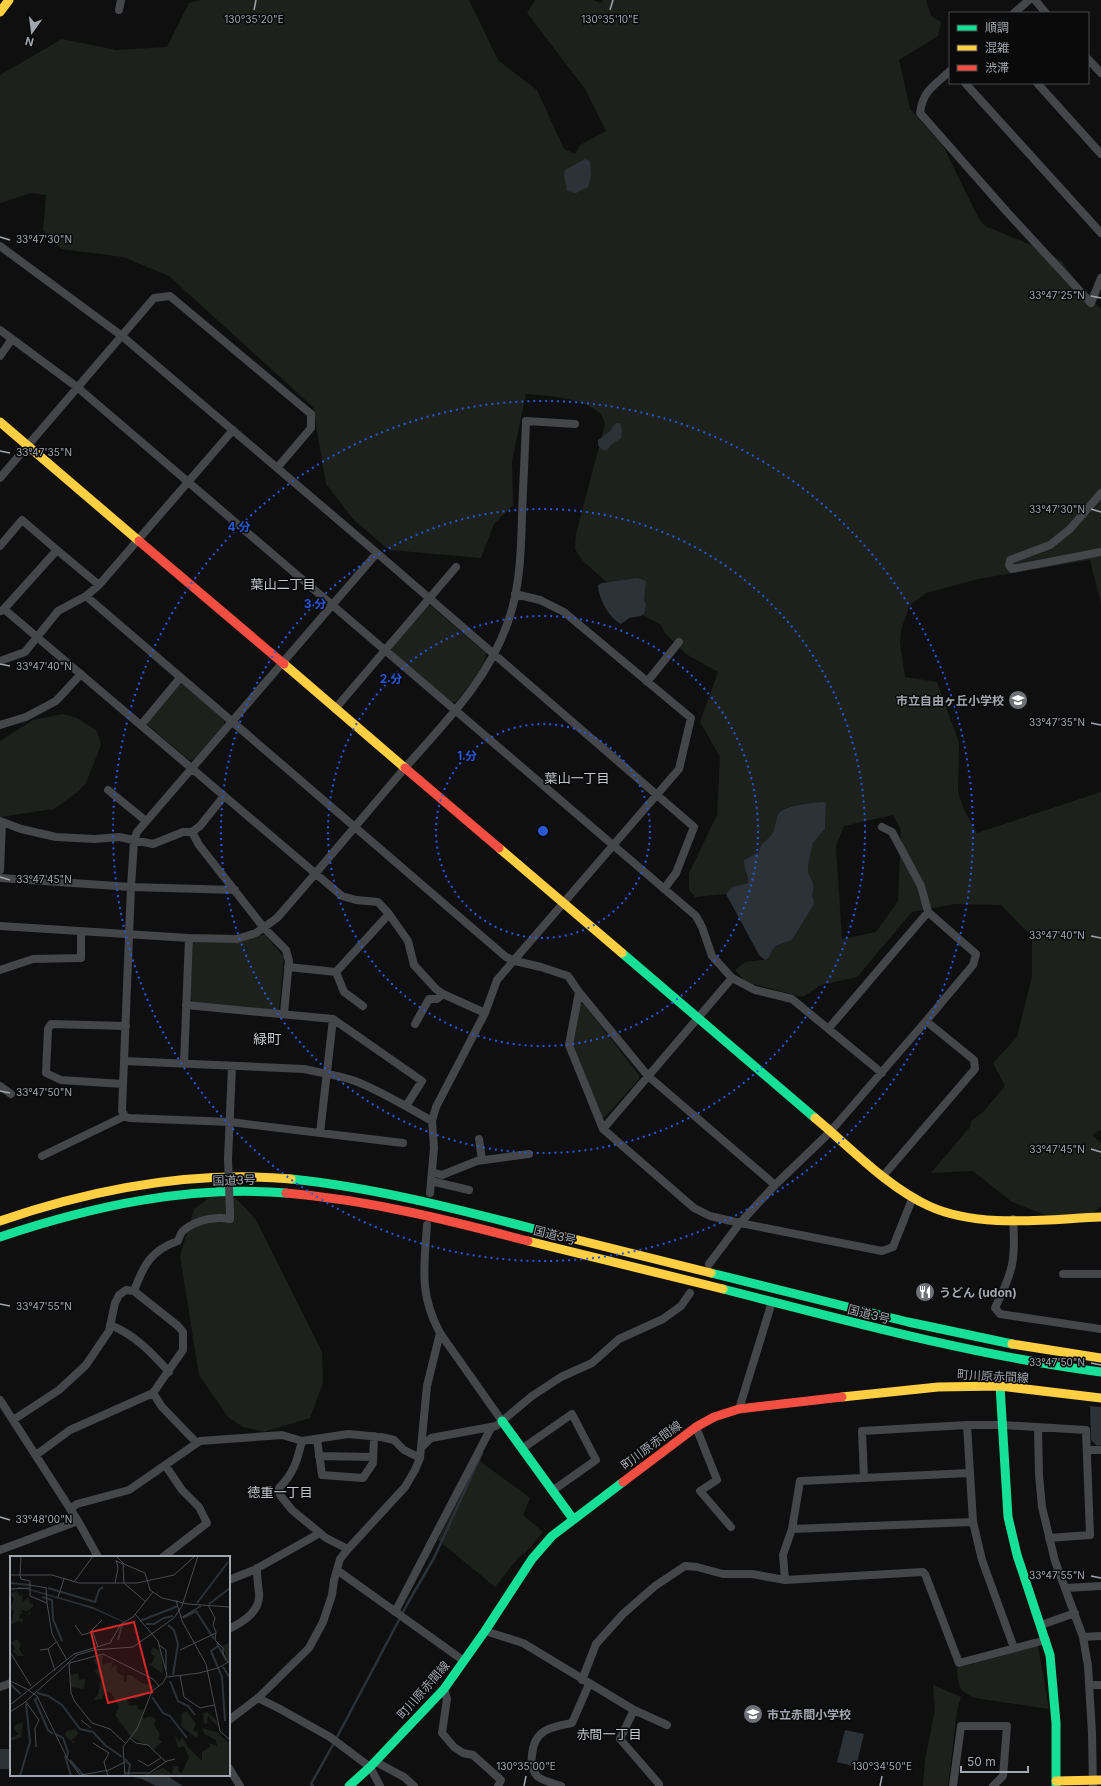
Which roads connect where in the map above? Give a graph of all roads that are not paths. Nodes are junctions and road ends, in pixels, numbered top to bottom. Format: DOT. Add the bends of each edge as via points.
graph roads {
  1 [pos="8,0"];
  2 [pos="121,0"];
  3 [pos="1029,0"];
  4 [pos="1035,0"];
  5 [pos="119,10"];
  6 [pos="0,12"];
  7 [pos="1015,12"];
  8 [pos="1045,12"];
  9 [pos="1089,60"];
  10 [pos="949,72"];
  11 [pos="1101,73"];
  12 [pos="966,84"];
  13 [pos="1038,84"];
  14 [pos="1101,154"];
  15 [pos="1101,233"];
  16 [pos="0,246"];
  17 [pos="1101,278"];
  18 [pos="0,330"];
  19 [pos="122,336"];
  20 [pos="12,339"];
  21 [pos="0,356"];
  22 [pos="77,388"];
  23 [pos="0,422"];
  24 [pos="575,424"];
  25 [pos="233,430"];
  26 [pos="28,446"];
  27 [pos="277,468"];
  28 [pos="0,478"];
  29 [pos="187,482"];
  30 [pos="1101,493"];
  31 [pos="138,540"];
  32 [pos="0,546"];
  33 [pos="57,550"];
  34 [pos="1101,552"];
  35 [pos="377,553"];
  36 [pos="456,568"];
  37 [pos="99,585"];
  38 [pos="515,594"];
  39 [pos="86,596"];
  40 [pos="429,599"];
  41 [pos="332,605"];
  42 [pos="2,610"];
  43 [pos="38,637"];
  44 [pos="679,642"];
  45 [pos="384,651"];
  46 [pos="494,654"];
  47 [pos="0,661"];
  48 [pos="282,663"];
  49 [pos="81,674"];
  50 [pos="180,678"];
  51 [pos="647,682"];
  52 [pos="335,709"];
  53 [pos="456,712"];
  54 [pos="232,721"];
  55 [pos="0,725"];
  56 [pos="141,725"];
  57 [pos="192,768"];
  58 [pos="405,768"];
  59 [pos="108,790"];
  60 [pos="658,794"];
  61 [pos="224,796"];
  62 [pos="1,821"];
  63 [pos="146,822"];
  64 [pos="355,827"];
  65 [pos="882,827"];
  66 [pos="192,832"];
  67 [pos="134,841"];
  68 [pos="613,846"];
  69 [pos="0,870"];
  70 [pos="316,874"];
  71 [pos="0,878"];
  72 [pos="131,886"];
  73 [pos="664,889"];
  74 [pos="235,890"];
  75 [pos="563,904"];
  76 [pos="928,912"];
  77 [pos="388,914"];
  78 [pos="0,926"];
  79 [pos="264,928"];
  80 [pos="81,932"];
  81 [pos="130,935"];
  82 [pos="189,938"];
  83 [pos="515,961"];
  84 [pos="288,967"];
  85 [pos="0,970"];
  86 [pos="336,972"];
  87 [pos="732,978"];
  88 [pos="579,992"];
  89 [pos="443,994"];
  90 [pos="186,1005"];
  91 [pos="363,1006"];
  92 [pos="485,1013"];
  93 [pos="284,1014"];
  94 [pos="334,1018"];
  95 [pos="698,1019"];
  96 [pos="926,1022"];
  97 [pos="415,1024"];
  98 [pos="126,1026"];
  99 [pos="829,1028"];
  100 [pos="124,1062"];
  101 [pos="184,1064"];
  102 [pos="232,1067"];
  103 [pos="882,1073"];
  104 [pos="327,1074"];
  105 [pos="648,1076"];
  106 [pos="123,1084"];
  107 [pos="0,1086"];
  108 [pos="11,1094"];
  109 [pos="406,1106"];
  110 [pos="125,1116"];
  111 [pos="432,1121"];
  112 [pos="230,1122"];
  113 [pos="603,1129"];
  114 [pos="830,1132"];
  115 [pos="320,1133"];
  116 [pos="479,1139"];
  117 [pos="403,1142"];
  118 [pos="529,1154"];
  119 [pos="42,1156"];
  120 [pos="482,1160"];
  121 [pos="432,1172"];
  122 [pos="883,1176"];
  123 [pos="431,1181"];
  124 [pos="775,1186"];
  125 [pos="469,1190"];
  126 [pos="430,1193"];
  127 [pos="913,1197"];
  128 [pos="1101,1217"];
  129 [pos="1013,1219"];
  130 [pos="0,1222"];
  131 [pos="740,1223"];
  132 [pos="427,1225"];
  133 [pos="0,1236"];
  134 [pos="708,1264"];
  135 [pos="1063,1274"];
  136 [pos="1101,1274"];
  137 [pos="134,1291"];
  138 [pos="690,1292"];
  139 [pos="772,1302"];
  140 [pos="110,1325"];
  141 [pos="1101,1329"];
  142 [pos="440,1333"];
  143 [pos="1101,1358"];
  144 [pos="168,1372"];
  145 [pos="1101,1372"];
  146 [pos="1000,1386"];
  147 [pos="153,1393"];
  148 [pos="1101,1398"];
  149 [pos="0,1400"];
  150 [pos="739,1409"];
  151 [pos="13,1420"];
  152 [pos="502,1422"];
  153 [pos="967,1425"];
  154 [pos="1002,1425"];
  155 [pos="696,1427"];
  156 [pos="491,1428"];
  157 [pos="1038,1428"];
  158 [pos="374,1436"];
  159 [pos="317,1439"];
  160 [pos="194,1440"];
  161 [pos="302,1441"];
  162 [pos="422,1447"];
  163 [pos="523,1448"];
  164 [pos="1087,1450"];
  165 [pos="1101,1450"];
  166 [pos="36,1455"];
  167 [pos="319,1456"];
  168 [pos="373,1457"];
  169 [pos="420,1458"];
  170 [pos="165,1465"];
  171 [pos="969,1473"];
  172 [pos="864,1478"];
  173 [pos="552,1491"];
  174 [pos="70,1509"];
  175 [pos="573,1519"];
  176 [pos="78,1521"];
  177 [pos="973,1522"];
  178 [pos="731,1527"];
  179 [pos="792,1529"];
  180 [pos="320,1533"];
  181 [pos="1049,1538"];
  182 [pos="348,1549"];
  183 [pos="0,1550"];
  184 [pos="97,1556"];
  185 [pos="164,1556"];
  186 [pos="256,1568"];
  187 [pos="337,1570"];
  188 [pos="230,1580"];
  189 [pos="785,1580"];
  190 [pos="1101,1586"];
  191 [pos="1066,1588"];
  192 [pos="395,1612"];
  193 [pos="1075,1613"];
  194 [pos="1042,1624"];
  195 [pos="230,1628"];
  196 [pos="485,1631"];
  197 [pos="1083,1636"];
  198 [pos="1101,1636"];
  199 [pos="1046,1640"];
  200 [pos="1014,1648"];
  201 [pos="464,1661"];
  202 [pos="586,1682"];
  203 [pos="10,1683"];
  204 [pos="1101,1684"];
  205 [pos="1090,1685"];
  206 [pos="0,1687"];
  207 [pos="444,1689"];
  208 [pos="258,1698"];
  209 [pos="634,1710"];
  210 [pos="230,1719"];
  211 [pos="667,1725"];
  212 [pos="1097,1733"];
  213 [pos="373,1764"];
  214 [pos="230,1770"];
  215 [pos="1096,1782"];
  216 [pos="1056,1784"];
  217 [pos="500,1785"];
  218 [pos="240,1786"];
  219 [pos="349,1786"];
  220 [pos="380,1786"];
  221 [pos="414,1786"];
  222 [pos="560,1786"];
  223 [pos="659,1786"];
  224 [pos="953,1786"];
  225 [pos="993,1786"];
  1 -- 6 [label="main road"];
  2 -- 5 [label="street"];
  3 -- 7 [label="street"];
  4 -- 8 [label="street"];
  9 -- 11 [label="street"];
  10 -- 17 [label="street" via="926,93 920,113 1091,303"];
  12 -- 15 [label="street"];
  13 -- 14 [label="street"];
  16 -- 19 [label="street"];
  18 -- 20 [label="street"];
  19 -- 22 [label="street"];
  19 -- 25 [label="street"];
  19 -- 27 [label="street" via="154,298 170,296 311,414 311,428"];
  20 -- 21 [label="street"];
  20 -- 22 [label="street"];
  22 -- 26 [label="street"];
  22 -- 29 [label="street"];
  23 -- 26 [label="main road"];
  24 -- 38 [label="street" via="526,421 521,538"];
  25 -- 27 [label="street"];
  25 -- 29 [label="street"];
  26 -- 28 [label="street"];
  26 -- 31 [label="main road"];
  27 -- 35 [label="street"];
  29 -- 31 [label="street"];
  29 -- 41 [label="street"];
  30 -- 34 [label="street" via="1065,533 1050,545 1010,560 1009,565 1012,569"];
  31 -- 37 [label="street"];
  31 -- 48 [label="main road"];
  32 -- 33 [label="street" via="22,520"];
  33 -- 37 [label="street"];
  33 -- 42 [label="street"];
  35 -- 40 [label="street"];
  35 -- 41 [label="street"];
  36 -- 40 [label="street"];
  37 -- 39 [label="street"];
  38 -- 46 [label="street" via="508,622"];
  38 -- 51 [label="street" via="540,600 564,612"];
  39 -- 43 [label="street" via="58,611"];
  39 -- 50 [label="street"];
  40 -- 45 [label="street"];
  40 -- 46 [label="street"];
  41 -- 45 [label="street"];
  41 -- 48 [label="street"];
  42 -- 43 [label="street"];
  43 -- 47 [label="street" via="25,652"];
  43 -- 49 [label="street"];
  44 -- 51 [label="street"];
  45 -- 52 [label="street"];
  45 -- 53 [label="street"];
  46 -- 53 [label="street"];
  46 -- 60 [label="street"];
  48 -- 52 [label="main road"];
  48 -- 54 [label="street"];
  49 -- 55 [label="street" via="56,701"];
  49 -- 56 [label="street"];
  50 -- 54 [label="street"];
  50 -- 56 [label="street"];
  51 -- 60 [label="street" via="691,718 679,769"];
  52 -- 58 [label="main road"];
  53 -- 58 [label="street"];
  53 -- 68 [label="street"];
  54 -- 57 [label="street"];
  54 -- 64 [label="street"];
  56 -- 57 [label="street"];
  57 -- 61 [label="street"];
  57 -- 63 [label="street"];
  58 -- 64 [label="street"];
  58 -- 75 [label="main road"];
  59 -- 63 [label="street"];
  60 -- 68 [label="street"];
  60 -- 73 [label="street" via="694,827 676,873"];
  61 -- 66 [label="street"];
  61 -- 70 [label="street"];
  62 -- 67 [label="street" via="56,837 119,837"];
  62 -- 69 [label="street"];
  63 -- 67 [label="street" via="137,832"];
  64 -- 70 [label="street"];
  64 -- 83 [label="street" via="506,957"];
  65 -- 76 [label="street" via="892,832 921,886"];
  66 -- 67 [label="street" via="183,832 153,844"];
  66 -- 74 [label="street" via="199,845"];
  67 -- 72 [label="street"];
  68 -- 73 [label="street"];
  68 -- 75 [label="street"];
  70 -- 77 [label="street" via="342,896 378,902"];
  70 -- 79 [label="street" via="277,918"];
  71 -- 72 [label="street"];
  72 -- 74 [label="street"];
  72 -- 81 [label="street"];
  73 -- 87 [label="street" via="696,916 712,956"];
  74 -- 79 [label="street"];
  75 -- 83 [label="street"];
  75 -- 95 [label="main road"];
  76 -- 96 [label="street" via="976,954 973,965"];
  76 -- 99 [label="street"];
  77 -- 86 [label="street"];
  77 -- 89 [label="street" via="408,941 414,965"];
  78 -- 80 [label="street"];
  79 -- 82 [label="street" via="237,939"];
  79 -- 84 [label="street" via="286,950"];
  80 -- 81 [label="street"];
  80 -- 85 [label="street" via="81,958 33,959"];
  81 -- 82 [label="street"];
  81 -- 98 [label="street"];
  82 -- 90 [label="street"];
  83 -- 88 [label="street" via="542,966 568,976"];
  83 -- 92 [label="street" via="497,980"];
  84 -- 86 [label="street"];
  84 -- 93 [label="street"];
  86 -- 91 [label="street" via="344,992"];
  87 -- 95 [label="street"];
  87 -- 99 [label="street" via="755,990 792,999"];
  88 -- 105 [label="street"];
  88 -- 113 [label="street" via="569,1045"];
  89 -- 92 [label="street"];
  89 -- 97 [label="street" via="437,999 429,999"];
  90 -- 93 [label="street"];
  90 -- 101 [label="street"];
  92 -- 111 [label="street" via="436,1107"];
  93 -- 94 [label="street"];
  94 -- 104 [label="street"];
  94 -- 109 [label="street" via="422,1081"];
  95 -- 105 [label="street"];
  95 -- 114 [label="main road"];
  96 -- 103 [label="street"];
  96 -- 122 [label="street" via="974,1060 975,1069"];
  98 -- 100 [label="street"];
  98 -- 106 [label="street" via="51,1024 48,1029 46,1073 61,1080"];
  99 -- 103 [label="street"];
  100 -- 101 [label="street"];
  100 -- 106 [label="street"];
  101 -- 102 [label="street"];
  102 -- 104 [label="street" via="304,1069"];
  102 -- 112 [label="street"];
  103 -- 114 [label="street"];
  104 -- 109 [label="street" via="355,1081"];
  104 -- 115 [label="street"];
  105 -- 113 [label="street"];
  105 -- 124 [label="street"];
  106 -- 110 [label="street" via="122,1111"];
  107 -- 108 [label="street"];
  109 -- 111 [label="street"];
  110 -- 112 [label="street"];
  110 -- 119 [label="street"];
  111 -- 121 [label="street"];
  112 -- 115 [label="street"];
  112 -- 137 [label="street, bridge" via="230,1219 205,1219 182,1230 178,1241 165,1245 150,1258"];
  113 -- 131 [label="street" via="694,1208 710,1216"];
  114 -- 122 [label="main road"];
  114 -- 124 [label="street"];
  115 -- 117 [label="street"];
  116 -- 120 [label="street"];
  118 -- 120 [label="street"];
  120 -- 121 [label="street" via="442,1175"];
  121 -- 123 [label="street"];
  122 -- 127 [label="main road"];
  123 -- 125 [label="street"];
  123 -- 126 [label="street"];
  124 -- 131 [label="street"];
  127 -- 129 [label="main road" via="946,1212 977,1218"];
  127 -- 131 [label="street" via="893,1246 882,1251"];
  128 -- 129 [label="main road"];
  129 -- 141 [label="street" via="1014,1261 1011,1274 995,1308 1000,1314"];
  130 -- 143 [label="main road, 国道3号" via="39,1208 115,1189 182,1180 255,1177 318,1182 439,1205 975,1338"];
  131 -- 134 [label="street"];
  132 -- 142 [label="street" via="424,1278 427,1305"];
  133 -- 139 [label="main road, 国道3号" via="81,1211 152,1198 220,1192 325,1196 403,1210"];
  135 -- 136 [label="street"];
  137 -- 140 [label="street" via="126,1290 118,1295"];
  137 -- 144 [label="street" via="183,1332 183,1350"];
  138 -- 152 [label="street" via="681,1306 663,1319 619,1339 592,1364 561,1377 532,1396"];
  139 -- 145 [label="main road, 国道3号" via="956,1347"];
  139 -- 150 [label="street"];
  140 -- 144 [label="street" via="125,1331 150,1351"];
  140 -- 151 [label="street" via="109,1331 80,1370 59,1390"];
  142 -- 152 [label="street"];
  142 -- 162 [label="street" via="427,1386"];
  144 -- 147 [label="street"];
  146 -- 148 [label="main road, 町川原赤間線"];
  146 -- 150 [label="main road, 町川原赤間線" via="938,1386"];
  146 -- 154 [label="main road"];
  147 -- 160 [label="street" via="162,1407"];
  147 -- 166 [label="street" via="70,1430"];
  149 -- 151 [label="street"];
  150 -- 155 [label="main road, 町川原赤間線" via="714,1417"];
  151 -- 166 [label="street"];
  152 -- 156 [label="street"];
  152 -- 163 [label="main road"];
  153 -- 154 [label="street"];
  153 -- 171 [label="street"];
  153 -- 172 [label="street" via="862,1431"];
  154 -- 157 [label="street"];
  154 -- 194 [label="main road" via="1012,1537"];
  155 -- 175 [label="main road, 町川原赤間線"];
  155 -- 178 [label="street" via="717,1480 700,1491"];
  156 -- 162 [label="street" via="431,1438"];
  156 -- 192 [label="street"];
  157 -- 164 [label="street" via="1086,1430"];
  157 -- 181 [label="street" via="1042,1507"];
  158 -- 159 [label="street" via="348,1434"];
  158 -- 168 [label="street"];
  158 -- 169 [label="street" via="394,1440 404,1450"];
  159 -- 161 [label="street"];
  159 -- 167 [label="street"];
  161 -- 170 [label="street" via="282,1435 200,1441"];
  161 -- 180 [label="street" via="290,1477 279,1488 280,1495 292,1510"];
  162 -- 169 [label="street"];
  163 -- 173 [label="main road"];
  163 -- 173 [label="street" via="572,1414 596,1460"];
  164 -- 165 [label="street"];
  164 -- 181 [label="street" via="1090,1535"];
  166 -- 174 [label="street"];
  167 -- 168 [label="street"];
  167 -- 168 [label="street" via="322,1475 363,1478 373,1463"];
  169 -- 182 [label="street" via="405,1487"];
  170 -- 174 [label="street" via="129,1490 77,1504"];
  170 -- 185 [label="street" via="182,1490 199,1508 207,1523"];
  171 -- 172 [label="street"];
  171 -- 177 [label="street"];
  172 -- 179 [label="street" via="800,1481"];
  173 -- 175 [label="main road"];
  174 -- 176 [label="street"];
  175 -- 196 [label="main road, 町川原赤間線" via="552,1536 532,1559"];
  176 -- 183 [label="street"];
  176 -- 184 [label="street"];
  177 -- 179 [label="street"];
  177 -- 200 [label="street" via="982,1560"];
  179 -- 189 [label="street" via="783,1555"];
  180 -- 182 [label="street"];
  180 -- 186 [label="street"];
  181 -- 191 [label="street"];
  182 -- 187 [label="street" via="340,1559"];
  186 -- 188 [label="street"];
  186 -- 195 [label="street" via="260,1594 258,1606"];
  187 -- 192 [label="street"];
  187 -- 208 [label="street" via="332,1595 309,1648"];
  189 -- 200 [label="street" via="923,1572 959,1663"];
  189 -- 202 [label="street" via="752,1574 723,1574 685,1566 655,1586 596,1644"];
  190 -- 191 [label="street"];
  191 -- 193 [label="street"];
  192 -- 201 [label="street"];
  193 -- 194 [label="street"];
  193 -- 197 [label="street"];
  194 -- 199 [label="main road"];
  196 -- 201 [label="main road, 町川原赤間線"];
  196 -- 202 [label="street" via="523,1643"];
  197 -- 198 [label="street"];
  197 -- 205 [label="street"];
  199 -- 200 [label="street"];
  199 -- 216 [label="main road" via="1050,1656 1056,1723"];
  201 -- 207 [label="main road, 町川原赤間線"];
  202 -- 209 [label="street"];
  202 -- 222 [label="street" via="572,1724 540,1733 534,1741 531,1763 538,1777"];
  203 -- 206 [label="street"];
  204 -- 205 [label="street"];
  205 -- 212 [label="street"];
  207 -- 213 [label="main road, 町川原赤間線"];
  207 -- 217 [label="street" via="447,1699 442,1733 454,1747 473,1755 501,1780"];
  208 -- 210 [label="street"];
  208 -- 213 [label="street" via="330,1737"];
  209 -- 211 [label="street"];
  209 -- 223 [label="street" via="620,1739"];
  212 -- 215 [label="street"];
  213 -- 219 [label="main road, 町川原赤間線"];
  213 -- 220 [label="street"];
  213 -- 221 [label="street" via="404,1777"];
  214 -- 218 [label="street"];
  215 -- 216 [label="main road"];
  224 -- 225 [label="street" via="962,1726 1006,1726 1003,1776"];
}
